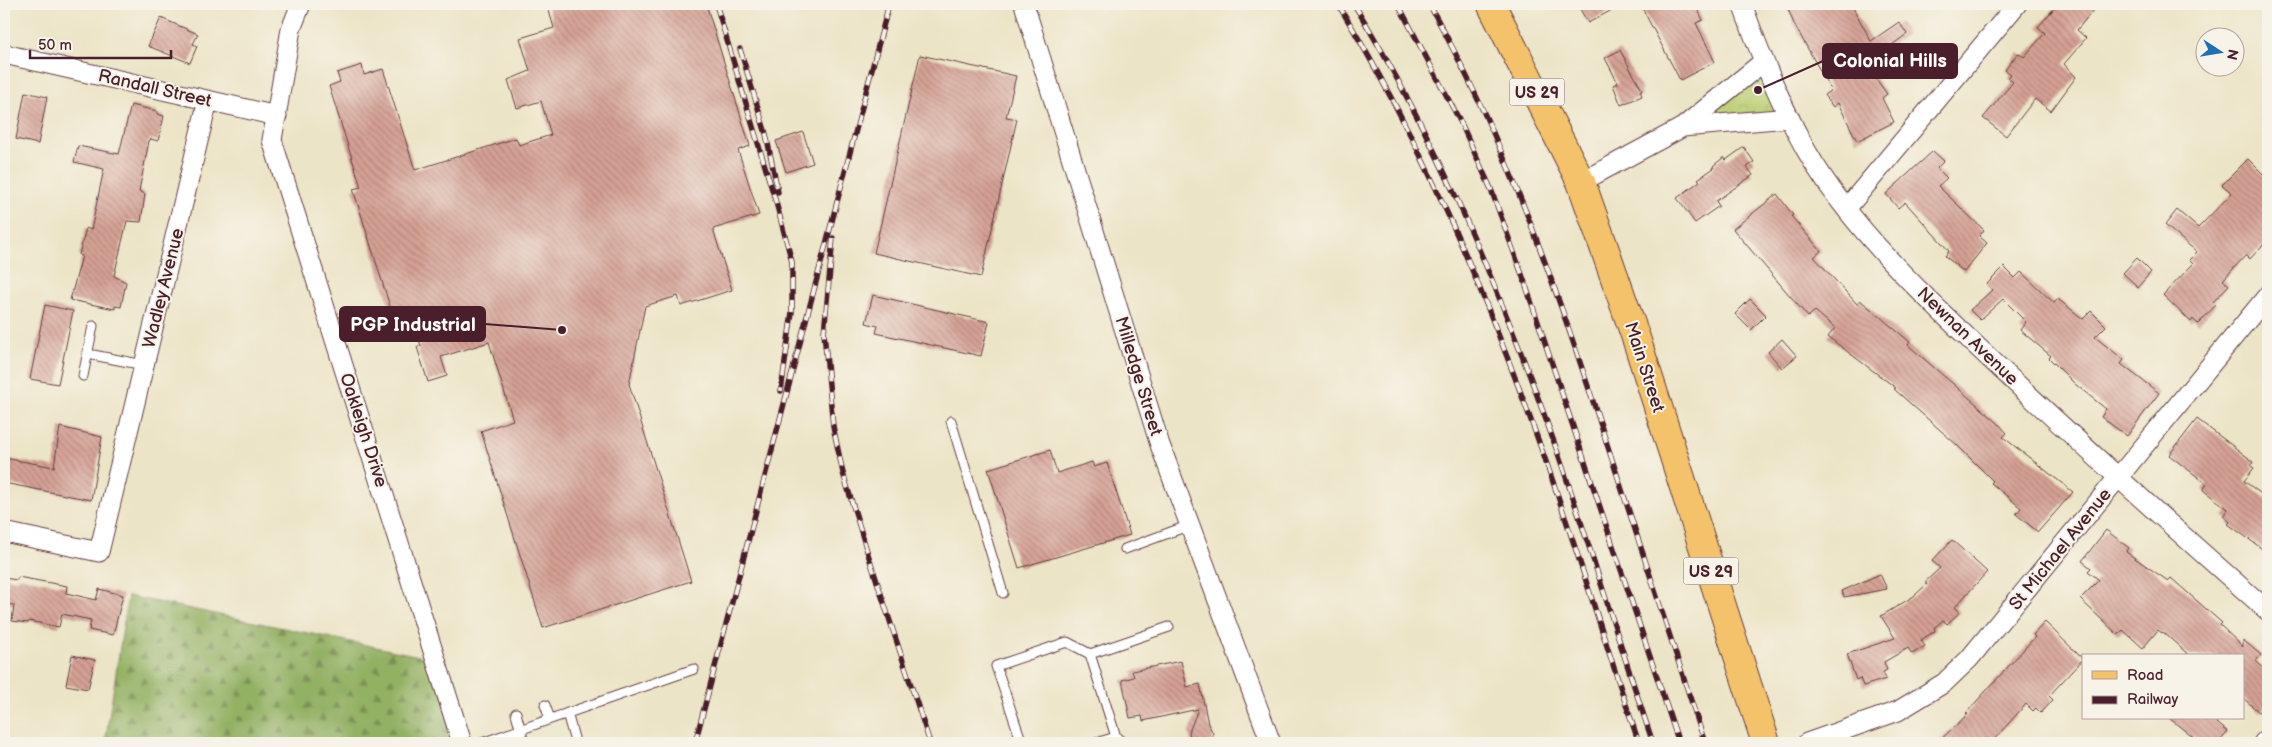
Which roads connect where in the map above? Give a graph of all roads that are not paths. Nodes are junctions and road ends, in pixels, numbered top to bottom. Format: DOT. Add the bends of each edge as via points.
graph roads {
  1 [pos="301,4"];
  2 [pos="1024,4"];
  3 [pos="1491,4"];
  4 [pos="1742,4"];
  5 [pos="2017,4"];
  6 [pos="4,54"];
  7 [pos="1763,62"];
  8 [pos="208,100"];
  9 [pos="276,116"];
  10 [pos="1790,118"];
  11 [pos="1683,127"];
  12 [pos="1581,182"];
  13 [pos="1846,209"];
  14 [pos="2268,295"];
  15 [pos="93,326"];
  16 [pos="88,354"];
  17 [pos="144,366"];
  18 [pos="83,376"];
  19 [pos="951,421"];
  20 [pos="2117,479"];
  21 [pos="1190,526"];
  22 [pos="4,532"];
  23 [pos="1125,549"];
  24 [pos="1004,594"];
  25 [pos="2268,611"];
  26 [pos="1169,627"];
  27 [pos="1090,654"];
  28 [pos="694,669"];
  29 [pos="545,705"];
  30 [pos="516,713"];
  31 [pos="567,713"];
  32 [pos="550,719"];
  33 [pos="520,730"];
  34 [pos="574,738"];
  35 [pos="2268,738"];
  36 [pos="1119,740"];
  37 [pos="462,743"];
  38 [pos="482,743"];
  39 [pos="524,743"];
  40 [pos="1022,743"];
  41 [pos="1096,743"];
  42 [pos="1271,743"];
  43 [pos="1766,743"];
  44 [pos="1807,743"];
  45 [pos="2263,743"];
  1 -- 9 [label="street" via="291,29"];
  2 -- 21 [label="street, Milledge Street" via="1157,435"];
  3 -- 12 [label="main road, Main Street / US 29"];
  4 -- 7 [label="street, Newnan Avenue"];
  5 -- 13 [label="street"];
  6 -- 8 [label="street, Randall Street"];
  7 -- 10 [label="street, Newnan Avenue"];
  7 -- 11 [label="street"];
  8 -- 9 [label="street, Randall Street"];
  8 -- 17 [label="street, Wadley Avenue"];
  9 -- 37 [label="street, Oakleigh Drive" via="272,140"];
  10 -- 11 [label="street"];
  10 -- 13 [label="street, Newnan Avenue" via="1806,151"];
  11 -- 12 [label="street"];
  12 -- 43 [label="main road, Main Street / US 29" via="1636,338"];
  13 -- 20 [label="street, Newnan Avenue" via="1929,301"];
  14 -- 20 [label="street, St Michael Avenue"];
  15 -- 16 [label="lane"];
  16 -- 17 [label="lane"];
  16 -- 18 [label="lane"];
  17 -- 22 [label="street, Wadley Avenue" via="99,552"];
  19 -- 24 [label="lane"];
  20 -- 25 [label="street, Newnan Avenue"];
  20 -- 44 [label="street, St Michael Avenue" via="1969,659 1944,684 1898,711"];
  21 -- 23 [label="lane"];
  21 -- 42 [label="street, Milledge Street"];
  26 -- 27 [label="lane"];
  27 -- 36 [label="lane"];
  27 -- 40 [label="lane" via="1067,642 996,666"];
  28 -- 31 [label="lane"];
  29 -- 32 [label="lane"];
  30 -- 33 [label="lane"];
  31 -- 32 [label="lane"];
  31 -- 34 [label="lane"];
  32 -- 33 [label="lane"];
  33 -- 38 [label="lane"];
  33 -- 39 [label="lane"];
  35 -- 45 [label="street"];
  36 -- 41 [label="lane"];
}
